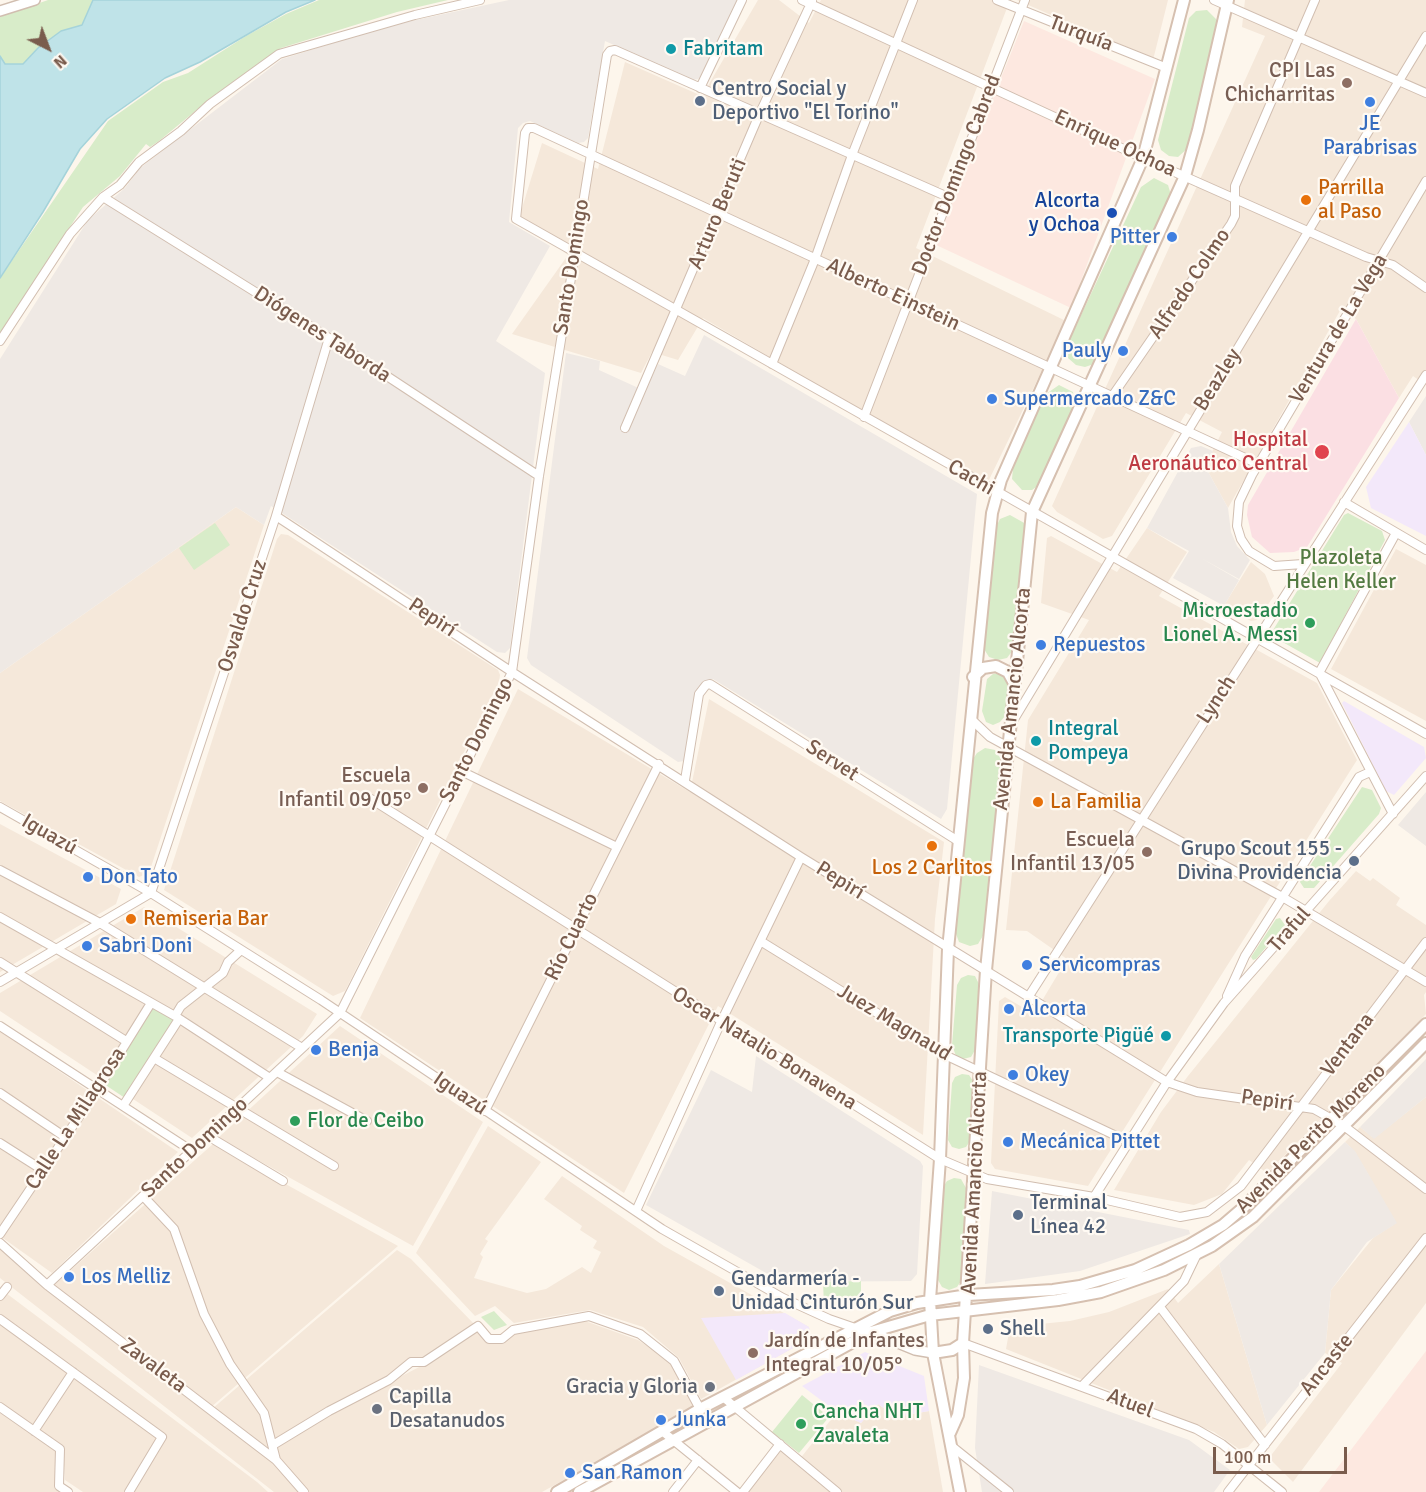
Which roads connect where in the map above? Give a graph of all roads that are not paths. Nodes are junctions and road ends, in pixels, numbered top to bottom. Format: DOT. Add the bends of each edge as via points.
graph roads {
  1 [pos="35,0"];
  2 [pos="480,0"];
  3 [pos="742,0"];
  4 [pos="802,0"];
  5 [pos="913,0"];
  6 [pos="997,0"];
  7 [pos="1025,0"];
  8 [pos="1184,0"];
  9 [pos="1214,0"];
  10 [pos="1315,0"];
  11 [pos="812,2"];
  12 [pos="1227,3"];
  13 [pos="0,11"];
  14 [pos="1021,11"];
  15 [pos="1426,36"];
  16 [pos="1299,37"];
  17 [pos="896,43"];
  18 [pos="1167,68"];
  19 [pos="1400,81"];
  20 [pos="990,86"];
  21 [pos="700,88"];
  22 [pos="1426,93"];
  23 [pos="759,115"];
  24 [pos="590,155"];
  25 [pos="852,155"];
  26 [pos="1143,158"];
  27 [pos="1185,176"];
  28 [pos="1426,181"];
  29 [pos="948,197"];
  30 [pos="103,198"];
  31 [pos="1233,198"];
  32 [pos="718,213"];
  33 [pos="516,219"];
  34 [pos="1309,230"];
  35 [pos="574,253"];
  36 [pos="815,260"];
  37 [pos="1380,260"];
  38 [pos="1426,288"];
  39 [pos="908,302"];
  40 [pos="677,311"];
  41 [pos="329,338"];
  42 [pos="0,341"];
  43 [pos="772,364"];
  44 [pos="1052,368"];
  45 [pos="1426,375"];
  46 [pos="1091,386"];
  47 [pos="1113,395"];
  48 [pos="864,417"];
  49 [pos="625,428"];
  50 [pos="1187,430"];
  51 [pos="1258,464"];
  52 [pos="539,476"];
  53 [pos="996,492"];
  54 [pos="1344,502"];
  55 [pos="1032,512"];
  56 [pos="276,516"];
  57 [pos="1396,533"];
  58 [pos="1426,550"];
  59 [pos="1112,558"];
  60 [pos="1303,564"];
  61 [pos="1258,637"];
  62 [pos="512,672"];
  63 [pos="1319,673"];
  64 [pos="973,677"];
  65 [pos="1014,683"];
  66 [pos="969,715"];
  67 [pos="1010,724"];
  68 [pos="1426,734"];
  69 [pos="1008,747"];
  70 [pos="659,764"];
  71 [pos="461,771"];
  72 [pos="1370,772"];
  73 [pos="1426,776"];
  74 [pos="685,780"];
  75 [pos="371,800"];
  76 [pos="0,807"];
  77 [pos="1393,814"];
  78 [pos="1141,819"];
  79 [pos="428,837"];
  80 [pos="958,841"];
  81 [pos="616,847"];
  82 [pos="801,857"];
  83 [pos="0,870"];
  84 [pos="151,893"];
  85 [pos="1284,898"];
  86 [pos="1306,911"];
  87 [pos="0,917"];
  88 [pos="100,922"];
  89 [pos="575,929"];
  90 [pos="762,942"];
  91 [pos="1426,942"];
  92 [pos="58,948"];
  93 [pos="948,948"];
  94 [pos="241,950"];
  95 [pos="0,962"];
  96 [pos="1405,969"];
  97 [pos="986,970"];
  98 [pos="17,972"];
  99 [pos="0,982"];
  100 [pos="1426,982"];
  101 [pos="206,988"];
  102 [pos="1029,996"];
  103 [pos="151,1003"];
  104 [pos="1224,1003"];
  105 [pos="340,1013"];
  106 [pos="177,1017"];
  107 [pos="720,1022"];
  108 [pos="1426,1024"];
  109 [pos="0,1026"];
  110 [pos="126,1041"];
  111 [pos="1426,1043"];
  112 [pos="302,1048"];
  113 [pos="945,1055"];
  114 [pos="154,1058"];
  115 [pos="277,1072"];
  116 [pos="981,1073"];
  117 [pos="270,1078"];
  118 [pos="1167,1082"];
  119 [pos="97,1090"];
  120 [pos="0,1093"];
  121 [pos="123,1106"];
  122 [pos="1302,1106"];
  123 [pos="237,1109"];
  124 [pos="485,1111"];
  125 [pos="1333,1119"];
  126 [pos="367,1121"];
  127 [pos="1344,1126"];
  128 [pos="208,1136"];
  129 [pos="65,1137"];
  130 [pos="1129,1142"];
  131 [pos="0,1143"];
  132 [pos="192,1150"];
  133 [pos="940,1159"];
  134 [pos="334,1166"];
  135 [pos="44,1171"];
  136 [pos="973,1174"];
  137 [pos="283,1181"];
  138 [pos="1426,1190"];
  139 [pos="143,1196"];
  140 [pos="1094,1197"];
  141 [pos="636,1211"];
  142 [pos="1190,1217"];
  143 [pos="0,1234"];
  144 [pos="1426,1238"];
  145 [pos="0,1243"];
  146 [pos="1193,1250"];
  147 [pos="47,1285"];
  148 [pos="7,1287"];
  149 [pos="968,1295"];
  150 [pos="0,1296"];
  151 [pos="930,1300"];
  152 [pos="1160,1307"];
  153 [pos="967,1310"];
  154 [pos="930,1315"];
  155 [pos="0,1319"];
  156 [pos="852,1328"];
  157 [pos="871,1332"];
  158 [pos="963,1343"];
  159 [pos="933,1353"];
  160 [pos="73,1372"];
  161 [pos="1082,1386"];
  162 [pos="723,1397"];
  163 [pos="733,1406"];
  164 [pos="0,1407"];
  165 [pos="700,1409"];
  166 [pos="34,1431"];
  167 [pos="662,1431"];
  168 [pos="950,1433"];
  169 [pos="671,1439"];
  170 [pos="780,1444"];
  171 [pos="273,1445"];
  172 [pos="1265,1445"];
  173 [pos="954,1448"];
  174 [pos="276,1460"];
  175 [pos="698,1461"];
  176 [pos="1249,1466"];
  177 [pos="68,1492"];
  178 [pos="129,1492"];
  179 [pos="304,1492"];
  180 [pos="557,1492"];
  181 [pos="579,1492"];
  182 [pos="673,1492"];
  183 [pos="738,1492"];
  184 [pos="743,1492"];
  185 [pos="837,1492"];
  186 [pos="960,1492"];
  187 [pos="1009,1492"];
  188 [pos="1228,1492"];
  189 [pos="1282,1492"];
  1 -- 13 [label="street"];
  2 -- 30 [label="street" via="279,54 139,162"];
  3 -- 21 [label="street"];
  4 -- 11 [label="street, Enrique Ochoa"];
  5 -- 17 [label="street"];
  6 -- 14 [label="street, Turquía"];
  7 -- 14 [label="street, Doctor Domingo Cabred"];
  8 -- 18 [label="main road, Avenida Amancio Alcorta"];
  9 -- 12 [label="street"];
  10 -- 16 [label="street, Alfredo Colmo"];
  11 -- 17 [label="street, Enrique Ochoa"];
  11 -- 23 [label="street, Arturo Beruti"];
  12 -- 16 [label="street"];
  12 -- 27 [label="main road, Avenida Amancio Alcorta"];
  14 -- 18 [label="street, Turquía"];
  14 -- 20 [label="street, Doctor Domingo Cabred"];
  15 -- 19 [label="street, Beazley"];
  16 -- 19 [label="street"];
  16 -- 31 [label="street, Alfredo Colmo"];
  17 -- 20 [label="street, Enrique Ochoa"];
  17 -- 25 [label="street"];
  18 -- 26 [label="main road, Avenida Amancio Alcorta"];
  19 -- 22 [label="street"];
  19 -- 34 [label="street, Beazley"];
  20 -- 26 [label="street, Enrique Ochoa"];
  20 -- 29 [label="street, Doctor Domingo Cabred"];
  21 -- 23 [label="street"];
  21 -- 24 [label="street, Santo Domingo" via="610,51"];
  23 -- 25 [label="street"];
  23 -- 32 [label="street, Arturo Beruti"];
  24 -- 32 [label="street, Alberto Einstein"];
  24 -- 33 [label="street, Alberto Einstein" via="528,128"];
  24 -- 35 [label="street, Santo Domingo"];
  25 -- 29 [label="street"];
  25 -- 36 [label="street"];
  26 -- 27 [label="street, Enrique Ochoa"];
  26 -- 44 [label="main road, Avenida Amancio Alcorta"];
  27 -- 31 [label="street, Enrique Ochoa"];
  27 -- 46 [label="main road, Avenida Amancio Alcorta"];
  28 -- 37 [label="street, Ventura de La Vega"];
  29 -- 39 [label="street, Doctor Domingo Cabred"];
  30 -- 41 [label="street, Diógenes Taborda"];
  30 -- 42 [label="street" via="70,234"];
  31 -- 34 [label="street, Enrique Ochoa"];
  31 -- 47 [label="street, Alfredo Colmo" via="1232,224"];
  32 -- 36 [label="street, Alberto Einstein"];
  32 -- 40 [label="street, Arturo Beruti"];
  33 -- 35 [label="street, Cachi"];
  34 -- 37 [label="street, Enrique Ochoa"];
  34 -- 50 [label="street, Beazley"];
  35 -- 40 [label="street, Cachi"];
  35 -- 52 [label="street, Santo Domingo"];
  36 -- 39 [label="street, Alberto Einstein"];
  36 -- 43 [label="street"];
  37 -- 38 [label="street, Enrique Ochoa" via="1394,265"];
  37 -- 51 [label="street, Ventura de La Vega"];
  39 -- 44 [label="street, Alberto Einstein"];
  39 -- 48 [label="street, Doctor Domingo Cabred"];
  40 -- 43 [label="street, Cachi"];
  40 -- 49 [label="street, Arturo Beruti"];
  41 -- 52 [label="street, Diógenes Taborda"];
  41 -- 56 [label="street, Osvaldo Cruz"];
  43 -- 48 [label="street, Cachi"];
  44 -- 46 [label="street, Alberto Einstein"];
  44 -- 53 [label="main road, Avenida Amancio Alcorta"];
  45 -- 54 [label="street, Lynch"];
  46 -- 47 [label="street, Alberto Einstein"];
  46 -- 55 [label="main road, Avenida Amancio Alcorta"];
  47 -- 50 [label="street, Alberto Einstein"];
  48 -- 53 [label="street, Cachi"];
  50 -- 51 [label="street, Alberto Einstein"];
  50 -- 59 [label="street, Beazley"];
  51 -- 60 [label="street, Ventura de La Vega" via="1237,509 1241,539 1249,550 1274,566"];
  52 -- 62 [label="street, Santo Domingo"];
  53 -- 55 [label="street, Cachi"];
  53 -- 64 [label="main road, Avenida Amancio Alcorta"];
  54 -- 57 [label="street"];
  54 -- 60 [label="street, Lynch"];
  55 -- 59 [label="street, Cachi"];
  55 -- 65 [label="main road, Avenida Amancio Alcorta"];
  56 -- 62 [label="street, Pepirí"];
  56 -- 84 [label="street, Osvaldo Cruz"];
  57 -- 58 [label="street"];
  57 -- 63 [label="street"];
  59 -- 61 [label="street, Cachi"];
  59 -- 67 [label="street, Beazley"];
  60 -- 61 [label="street, Lynch"];
  61 -- 63 [label="street, Cachi"];
  61 -- 78 [label="street, Lynch"];
  62 -- 70 [label="street, Pepirí"];
  62 -- 71 [label="street, Santo Domingo"];
  63 -- 68 [label="street, Cachi"];
  63 -- 72 [label="street"];
  64 -- 65 [label="main road" via="983,668 996,666 1008,672"];
  64 -- 66 [label="main road, Avenida Amancio Alcorta"];
  65 -- 67 [label="main road, Avenida Amancio Alcorta"];
  66 -- 69 [label="street" via="984,733"];
  66 -- 80 [label="main road, Avenida Amancio Alcorta"];
  67 -- 69 [label="main road, Avenida Amancio Alcorta"];
  69 -- 78 [label="street"];
  69 -- 97 [label="main road, Avenida Amancio Alcorta"];
  70 -- 74 [label="street, Pepirí"];
  70 -- 81 [label="street, Río Cuarto"];
  71 -- 79 [label="street, Santo Domingo"];
  71 -- 81 [label="street"];
  72 -- 77 [label="street"];
  72 -- 85 [label="street, Traful" via="1359,777"];
  73 -- 77 [label="street, Traful"];
  74 -- 80 [label="street, Servet" via="699,694 706,685 715,686"];
  74 -- 82 [label="street, Pepirí"];
  75 -- 79 [label="street, Oscar Natalio Bonavena"];
  76 -- 84 [label="street, Iguazú"];
  77 -- 86 [label="street, Traful"];
  78 -- 85 [label="street"];
  78 -- 102 [label="street, Lynch"];
  79 -- 89 [label="street, Oscar Natalio Bonavena"];
  79 -- 105 [label="street, Santo Domingo"];
  80 -- 93 [label="main road, Avenida Amancio Alcorta"];
  81 -- 89 [label="street, Río Cuarto"];
  82 -- 90 [label="street"];
  82 -- 93 [label="street, Pepirí"];
  83 -- 88 [label="street"];
  84 -- 88 [label="street"];
  84 -- 94 [label="street, Iguazú"];
  85 -- 86 [label="street"];
  85 -- 104 [label="street, Traful" via="1245,956"];
  86 -- 96 [label="street"];
  86 -- 104 [label="street, Traful"];
  87 -- 92 [label="street"];
  88 -- 92 [label="street"];
  88 -- 101 [label="street"];
  89 -- 107 [label="street, Oscar Natalio Bonavena"];
  89 -- 124 [label="street, Río Cuarto"];
  90 -- 107 [label="street"];
  90 -- 113 [label="street, Juez Magnaud"];
  91 -- 96 [label="street, Ventana"];
  92 -- 98 [label="street"];
  92 -- 103 [label="street"];
  93 -- 97 [label="street, Pepirí"];
  93 -- 113 [label="main road, Avenida Amancio Alcorta"];
  94 -- 101 [label="street"];
  94 -- 105 [label="street, Iguazú"];
  95 -- 98 [label="street"];
  96 -- 100 [label="street"];
  96 -- 122 [label="street, Ventana"];
  97 -- 102 [label="street, Pepirí"];
  97 -- 116 [label="main road, Avenida Amancio Alcorta"];
  98 -- 99 [label="street"];
  98 -- 110 [label="street"];
  101 -- 106 [label="street" via="181,1006"];
  101 -- 112 [label="street"];
  102 -- 118 [label="street, Pepirí"];
  103 -- 106 [label="street"];
  103 -- 110 [label="street, Calle La Milagrosa"];
  104 -- 118 [label="street, Traful"];
  105 -- 112 [label="street, Santo Domingo"];
  105 -- 124 [label="street, Iguazú"];
  106 -- 114 [label="street"];
  106 -- 117 [label="street"];
  107 -- 133 [label="street, Oscar Natalio Bonavena"];
  107 -- 141 [label="street"];
  108 -- 125 [label="main road, Avenida Perito Moreno"];
  109 -- 119 [label="street"];
  110 -- 119 [label="street, Calle La Milagrosa"];
  111 -- 127 [label="main road, Avenida Perito Moreno"];
  112 -- 115 [label="street, Santo Domingo"];
  113 -- 116 [label="street, Juez Magnaud"];
  113 -- 133 [label="main road, Avenida Amancio Alcorta"];
  114 -- 121 [label="street"];
  114 -- 123 [label="street"];
  115 -- 117 [label="street, Santo Domingo"];
  115 -- 126 [label="street"];
  116 -- 130 [label="street, Juez Magnaud"];
  116 -- 136 [label="main road, Avenida Amancio Alcorta"];
  117 -- 123 [label="street, Santo Domingo"];
  118 -- 122 [label="street, Pepirí" via="1197,1092"];
  118 -- 130 [label="street, Traful"];
  119 -- 121 [label="street"];
  119 -- 129 [label="street, Calle La Milagrosa"];
  120 -- 129 [label="street"];
  121 -- 132 [label="street"];
  122 -- 125 [label="street, Pepirí"];
  122 -- 142 [label="street, Ventana" via="1240,1186 1218,1206"];
  123 -- 128 [label="street, Santo Domingo"];
  123 -- 134 [label="street"];
  124 -- 141 [label="street, Iguazú"];
  125 -- 127 [label="street, Pepirí"];
  125 -- 146 [label="main road, Avenida Perito Moreno" via="1244,1207"];
  127 -- 138 [label="street, Pepirí"];
  127 -- 146 [label="main road, Avenida Perito Moreno" via="1229,1235"];
  128 -- 132 [label="street, Santo Domingo"];
  128 -- 137 [label="street"];
  129 -- 135 [label="street, Calle La Milagrosa"];
  130 -- 140 [label="street, Traful"];
  131 -- 135 [label="street"];
  132 -- 139 [label="street, Santo Domingo"];
  133 -- 136 [label="street, Oscar Natalio Bonavena"];
  133 -- 151 [label="main road, Avenida Amancio Alcorta"];
  135 -- 143 [label="street, Calle La Milagrosa"];
  136 -- 140 [label="street, Oscar Natalio Bonavena"];
  136 -- 149 [label="main road, Avenida Amancio Alcorta"];
  139 -- 147 [label="street, Santo Domingo"];
  139 -- 171 [label="street" via="174,1229 204,1314 230,1364 264,1413"];
  140 -- 142 [label="street, Oscar Natalio Bonavena"];
  141 -- 156 [label="street, Iguazú" via="745,1278"];
  144 -- 172 [label="street, Ancaste"];
  145 -- 147 [label="street, Zavaleta"];
  146 -- 149 [label="main road" via="1098,1282 1053,1290"];
  146 -- 152 [label="street" via="1184,1281"];
  146 -- 153 [label="main road" via="1164,1270 1101,1292"];
  147 -- 174 [label="street, Zavaleta"];
  148 -- 150 [label="street"];
  149 -- 151 [label="main road"];
  149 -- 153 [label="main road, Avenida Amancio Alcorta"];
  151 -- 154 [label="main road, Avenida Amancio Alcorta"];
  151 -- 156 [label="main road" via="890,1311"];
  152 -- 161 [label="street"];
  152 -- 172 [label="street"];
  153 -- 154 [label="main road"];
  153 -- 158 [label="main road, Avenida Amancio Alcorta"];
  154 -- 157 [label="main road"];
  154 -- 159 [label="main road, Avenida Amancio Alcorta"];
  155 -- 160 [label="street"];
  156 -- 157 [label="street, Iguazú"];
  156 -- 162 [label="main road"];
  157 -- 159 [label="street, Iguazú"];
  157 -- 163 [label="main road"];
  158 -- 159 [label="main road" via="952,1350"];
  158 -- 161 [label="street, Atuel"];
  158 -- 168 [label="main road, Avenida Amancio Alcorta" via="958,1415"];
  159 -- 168 [label="main road, Avenida Amancio Alcorta"];
  160 -- 166 [label="street"];
  160 -- 178 [label="street" via="162,1437"];
  161 -- 176 [label="street, Atuel" via="1196,1428"];
  162 -- 163 [label="street"];
  162 -- 165 [label="main road"];
  163 -- 169 [label="main road"];
  163 -- 170 [label="street"];
  164 -- 166 [label="street"];
  165 -- 167 [label="main road"];
  165 -- 171 [label="street" via="674,1360 640,1334 589,1316 513,1330 502,1339 489,1339 478,1326 424,1362 411,1362 389,1380"];
  166 -- 177 [label="street" via="60,1449 59,1486"];
  167 -- 169 [label="street"];
  167 -- 180 [label="main road"];
  168 -- 173 [label="main road, Avenida Amancio Alcorta"];
  169 -- 175 [label="street"];
  169 -- 181 [label="main road"];
  170 -- 184 [label="street"];
  170 -- 185 [label="street"];
  171 -- 174 [label="street"];
  172 -- 176 [label="street, Ancaste"];
  173 -- 186 [label="main road, Avenida Amancio Alcorta"];
  173 -- 187 [label="street"];
  174 -- 179 [label="street, Zavaleta"];
  175 -- 182 [label="street"];
  175 -- 183 [label="street"];
  176 -- 188 [label="street, Ancaste"];
  176 -- 189 [label="street, Atuel"];
}
